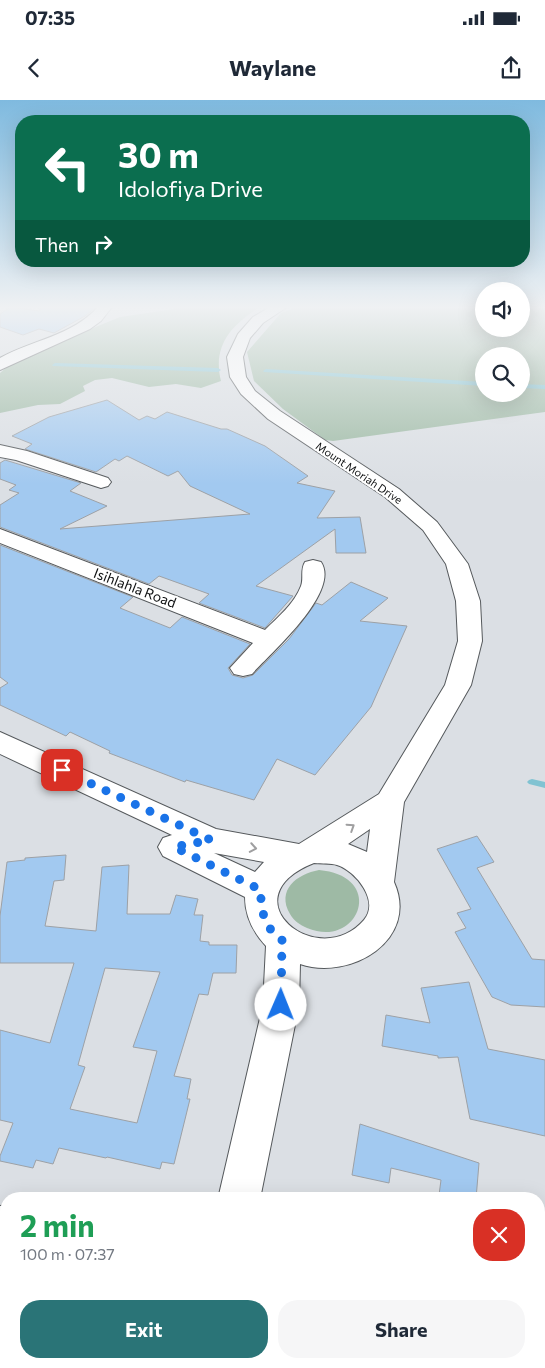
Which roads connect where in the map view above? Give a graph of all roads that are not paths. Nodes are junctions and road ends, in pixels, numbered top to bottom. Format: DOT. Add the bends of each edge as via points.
graph roads {
  1 [pos="237,366"];
  2 [pos="0,451"];
  3 [pos="101,482"];
  4 [pos="0,536"];
  5 [pos="313,566"];
  6 [pos="270,641"];
  7 [pos="243,668"];
  8 [pos="0,742"];
  9 [pos="389,802"];
  10 [pos="211,840"];
  11 [pos="304,853"];
  12 [pos="378,881"];
  13 [pos="261,890"];
  14 [pos="282,940"];
  15 [pos="316,954"];
  16 [pos="281,1005"];
  17 [pos="241,1192"];
  1 -- 9 [label="street, Mount Moriah Drive" via="238,377 249,394 274,415 392,493 430,526 456,564 468,601 470,641 458,685"];
  2 -- 3 [label="street"];
  4 -- 6 [label="street, Isihlahla Road"];
  5 -- 6 [label="street" via="309,595"];
  6 -- 7 [label="street"];
  8 -- 10 [label="street"];
  11 -- 9 [label="street, Mount Moriah Drive, one-way"];
  9 -- 12 [label="street, Mount Moriah Drive"];
  10 -- 11 [label="street, one-way"];
  10 -- 13 [label="street" via="174,847"];
  11 -- 12 [label="street, Mount Moriah Drive" via="332,852 349,856 366,867"];
  11 -- 13 [label="street, Mount Moriah Drive" via="271,871"];
  12 -- 15 [label="street, Mount Moriah Drive" via="385,898 384,916 375,932 359,946 339,953"];
  13 -- 14 [label="street, Mount Moriah Drive" via="260,906 266,923"];
  14 -- 15 [label="street, Mount Moriah Drive"];
  14 -- 16 [label="street"];
  15 -- 16 [label="street"];
  16 -- 17 [label="street"];
}
